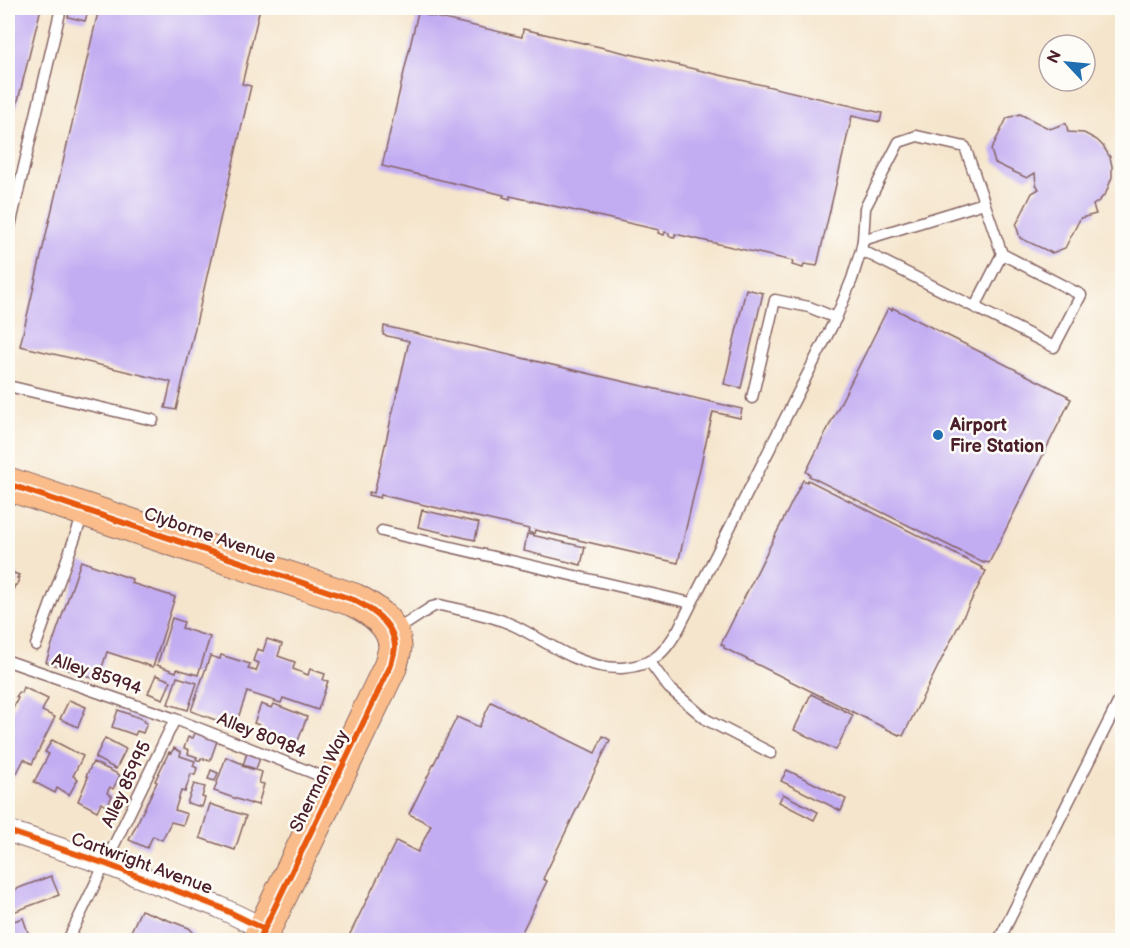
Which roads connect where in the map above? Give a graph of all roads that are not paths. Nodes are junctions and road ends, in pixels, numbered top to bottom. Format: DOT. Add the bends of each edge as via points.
graph roads {
  1 [pos="61,8"];
  2 [pos="984,203"];
  3 [pos="8,235"];
  4 [pos="862,245"];
  5 [pos="1002,254"];
  6 [pos="975,308"];
  7 [pos="836,318"];
  8 [pos="8,386"];
  9 [pos="752,398"];
  10 [pos="153,420"];
  11 [pos="8,484"];
  12 [pos="85,509"];
  13 [pos="382,531"];
  14 [pos="691,603"];
  15 [pos="392,632"];
  16 [pos="36,645"];
  17 [pos="8,661"];
  18 [pos="649,661"];
  19 [pos="1122,695"];
  20 [pos="175,719"];
  21 [pos="771,753"];
  22 [pos="336,782"];
  23 [pos="8,831"];
  24 [pos="106,864"];
  25 [pos="262,935"];
  26 [pos="68,940"];
  27 [pos="999,940"];
  1 -- 3 [label="lane"];
  2 -- 4 [label="lane"];
  2 -- 4 [label="lane" via="965,147 917,136 899,142 865,208"];
  2 -- 5 [label="lane"];
  4 -- 6 [label="lane"];
  4 -- 7 [label="lane"];
  5 -- 6 [label="lane"];
  5 -- 6 [label="lane" via="1081,295 1054,347"];
  7 -- 9 [label="lane" via="776,300"];
  7 -- 14 [label="lane"];
  8 -- 10 [label="lane"];
  11 -- 12 [label="main road, Clyborne Avenue"];
  12 -- 15 [label="main road, Clyborne Avenue" via="354,600 371,609"];
  12 -- 16 [label="lane"];
  13 -- 14 [label="lane"];
  14 -- 18 [label="lane" via="669,644"];
  15 -- 18 [label="lane" via="440,605 505,622 597,666 631,667"];
  15 -- 22 [label="main road, Sherman Way" via="395,648 391,665"];
  17 -- 20 [label="lane, Alley 85994"];
  18 -- 21 [label="lane" via="669,688 707,720"];
  19 -- 27 [label="lane"];
  20 -- 22 [label="lane, Alley 80984"];
  20 -- 24 [label="lane, Alley 85995"];
  22 -- 25 [label="main road, Sherman Way"];
  23 -- 24 [label="street, Cartwright Avenue"];
  24 -- 25 [label="street, Cartwright Avenue" via="219,907"];
  24 -- 26 [label="lane, Alley 85995"];
}
